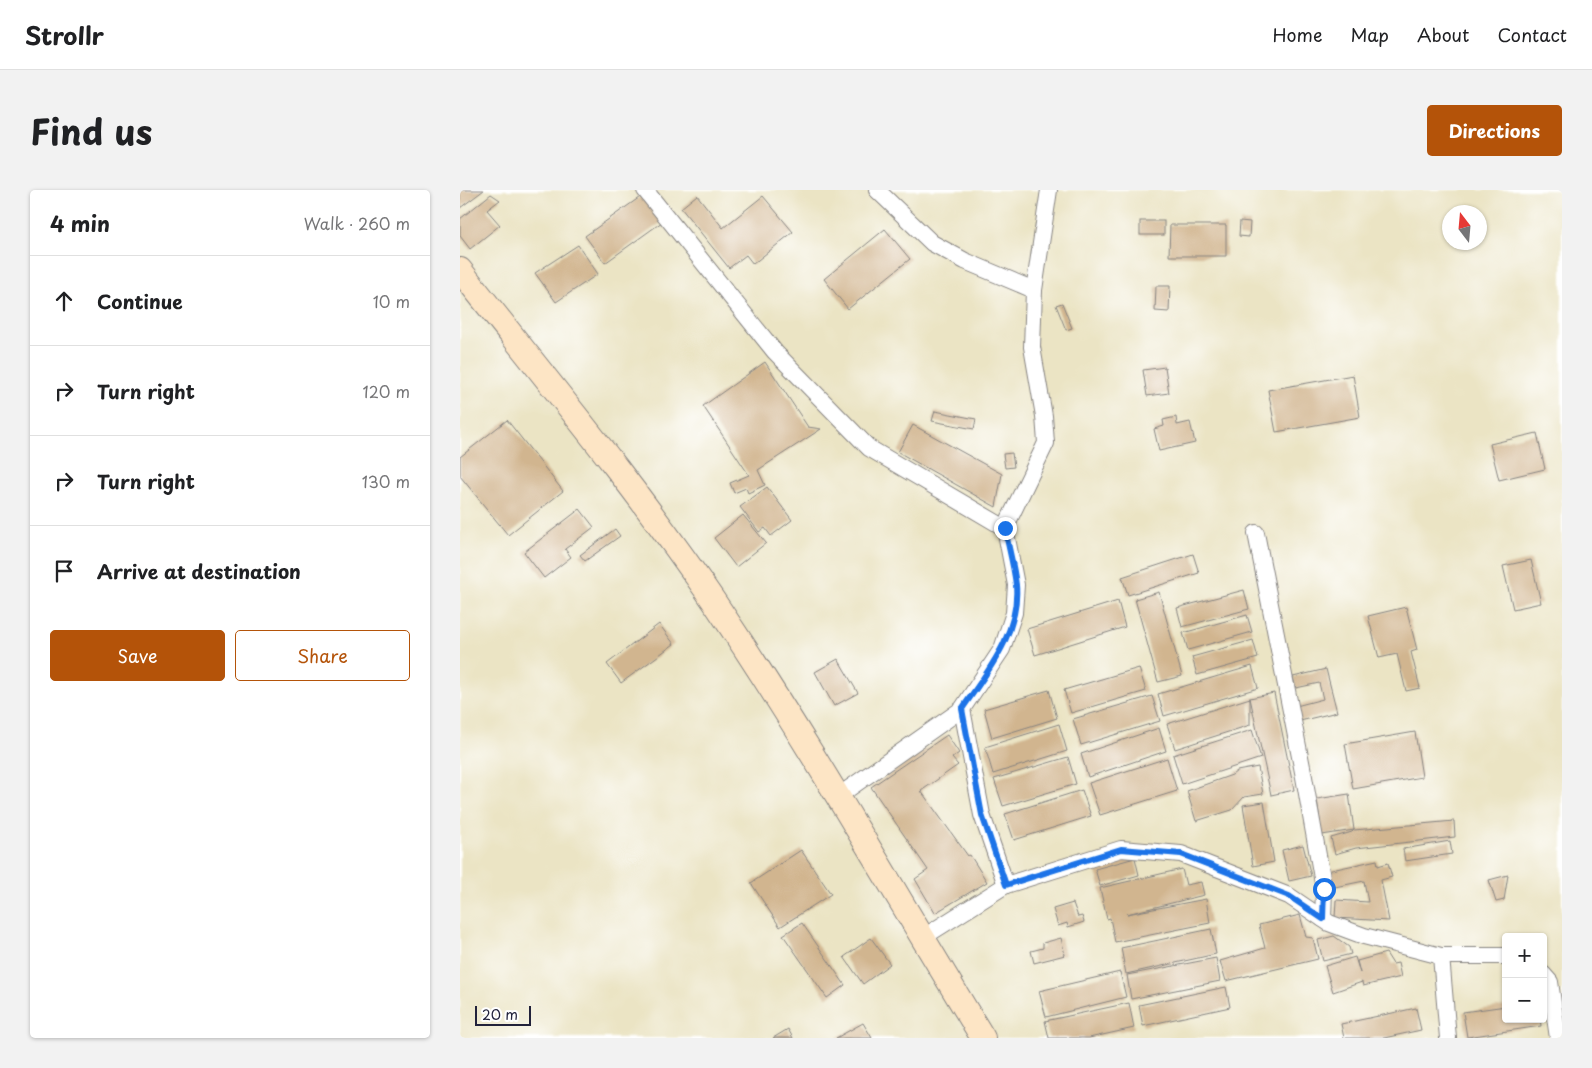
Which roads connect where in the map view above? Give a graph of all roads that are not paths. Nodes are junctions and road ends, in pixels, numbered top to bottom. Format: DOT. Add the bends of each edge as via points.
graph roads {
  1 [pos="644,190"];
  2 [pos="878,190"];
  3 [pos="1049,190"];
  4 [pos="460,270"];
  5 [pos="1034,290"];
  6 [pos="1005,528"];
  7 [pos="1256,533"];
  8 [pos="962,709"];
  9 [pos="837,797"];
  10 [pos="1006,885"];
  11 [pos="1323,919"];
  12 [pos="922,938"];
  13 [pos="1441,956"];
  14 [pos="1502,956"];
  15 [pos="1546,978"];
  16 [pos="983,1038"];
  17 [pos="1448,1038"];
  18 [pos="1558,1038"];
  1 -- 6 [label="street" via="775,352 869,448"];
  2 -- 5 [label="street" via="932,243 965,261"];
  3 -- 5 [label="street"];
  4 -- 9 [label="main road" via="653,515 767,682"];
  5 -- 6 [label="street" via="1032,347 1046,443"];
  6 -- 8 [label="street" via="1016,585 1014,614 1002,648"];
  7 -- 11 [label="street" via="1324,889"];
  8 -- 9 [label="street"];
  8 -- 10 [label="street" via="982,815"];
  9 -- 12 [label="main road"];
  10 -- 11 [label="street" via="1121,849 1181,854 1289,896"];
  10 -- 12 [label="street"];
  11 -- 13 [label="street" via="1364,936"];
  12 -- 16 [label="main road"];
  13 -- 14 [label="street"];
  13 -- 17 [label="street"];
  15 -- 18 [label="street" via="1550,982"];
}
